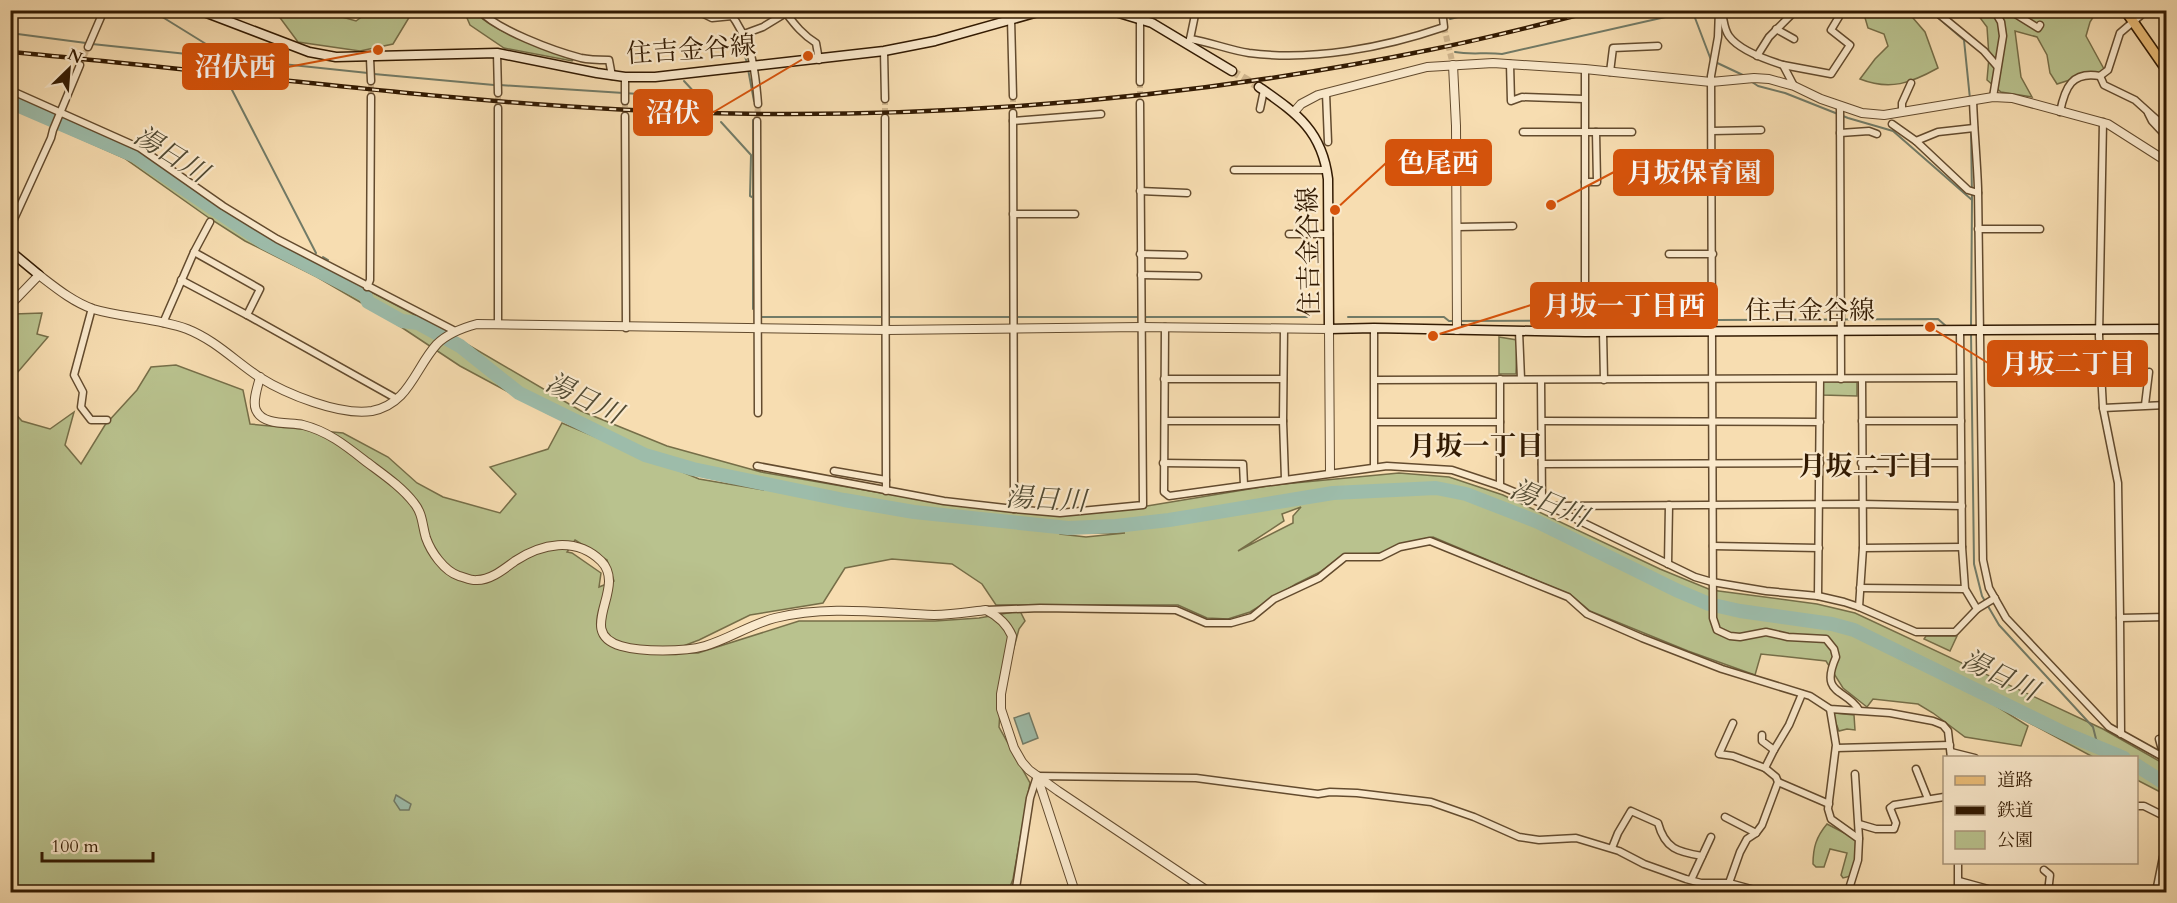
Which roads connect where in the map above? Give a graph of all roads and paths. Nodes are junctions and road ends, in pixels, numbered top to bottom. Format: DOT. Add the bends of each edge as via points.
graph roads {
  1 [pos="104,10"];
  2 [pos="199,10"];
  3 [pos="478,10"];
  4 [pos="696,10"];
  5 [pos="1045,10"];
  6 [pos="1109,10"];
  7 [pos="1196,10"];
  8 [pos="1442,10"];
  9 [pos="1720,10"];
  10 [pos="1796,10"];
  11 [pos="1843,10"];
  12 [pos="1934,10"];
  13 [pos="1994,10"];
  14 [pos="2009,10"];
  15 [pos="2125,10"];
  16 [pos="2147,10"];
  17 [pos="787,12"];
  18 [pos="730,13"];
  19 [pos="1140,18"];
  20 [pos="1011,19"];
  21 [pos="2133,21"];
  22 [pos="2040,25"];
  23 [pos="1776,29"];
  24 [pos="744,34"];
  25 [pos="1794,39"];
  26 [pos="1189,41"];
  27 [pos="1658,46"];
  28 [pos="88,47"];
  29 [pos="884,51"];
  30 [pos="497,53"];
  31 [pos="1757,56"];
  32 [pos="370,58"];
  33 [pos="819,60"];
  34 [pos="1510,64"];
  35 [pos="80,65"];
  36 [pos="1453,65"];
  37 [pos="1783,65"];
  38 [pos="1997,66"];
  39 [pos="755,67"];
  40 [pos="1585,69"];
  41 [pos="2166,69"];
  42 [pos="1232,71"];
  43 [pos="1610,72"];
  44 [pos="612,76"];
  45 [pos="2100,76"];
  46 [pos="625,77"];
  47 [pos="370,81"];
  48 [pos="1140,82"];
  49 [pos="1711,82"];
  50 [pos="1911,83"];
  51 [pos="1794,86"];
  52 [pos="1261,88"];
  53 [pos="10,90"];
  54 [pos="498,93"];
  55 [pos="1326,93"];
  56 [pos="625,96"];
  57 [pos="1013,96"];
  58 [pos="370,97"];
  59 [pos="1993,97"];
  60 [pos="885,99"];
  61 [pos="1584,99"];
  62 [pos="1970,101"];
  63 [pos="1140,103"];
  64 [pos="758,104"];
  65 [pos="1840,107"];
  66 [pos="498,108"];
  67 [pos="1260,109"];
  68 [pos="2146,110"];
  69 [pos="61,111"];
  70 [pos="1294,112"];
  71 [pos="1902,112"];
  72 [pos="2060,112"];
  73 [pos="1013,113"];
  74 [pos="1101,114"];
  75 [pos="625,116"];
  76 [pos="885,118"];
  77 [pos="757,121"];
  78 [pos="1013,121"];
  79 [pos="2103,122"];
  80 [pos="1892,124"];
  81 [pos="2166,128"];
  82 [pos="1971,129"];
  83 [pos="1761,130"];
  84 [pos="1712,131"];
  85 [pos="1523,132"];
  86 [pos="1585,132"];
  87 [pos="1596,132"];
  88 [pos="1632,132"];
  89 [pos="1840,133"];
  90 [pos="1877,135"];
  91 [pos="2166,136"];
  92 [pos="1916,141"];
  93 [pos="1328,142"];
  94 [pos="2166,161"];
  95 [pos="1234,170"];
  96 [pos="1327,170"];
  97 [pos="1585,182"];
  98 [pos="1140,191"];
  99 [pos="1187,192"];
  100 [pos="1978,192"];
  101 [pos="1012,214"];
  102 [pos="1075,214"];
  103 [pos="210,222"];
  104 [pos="1513,226"];
  105 [pos="1457,227"];
  106 [pos="10,228"];
  107 [pos="1978,229"];
  108 [pos="2040,229"];
  109 [pos="1289,234"];
  110 [pos="1329,234"];
  111 [pos="10,251"];
  112 [pos="194,252"];
  113 [pos="1140,254"];
  114 [pos="1669,254"];
  115 [pos="1713,254"];
  116 [pos="1184,255"];
  117 [pos="39,275"];
  118 [pos="1141,275"];
  119 [pos="1198,276"];
  120 [pos="181,280"];
  121 [pos="367,287"];
  122 [pos="1585,295"];
  123 [pos="1713,295"];
  124 [pos="1632,296"];
  125 [pos="1653,296"];
  126 [pos="10,305"];
  127 [pos="92,308"];
  128 [pos="247,315"];
  129 [pos="1141,321"];
  130 [pos="1013,322"];
  131 [pos="163,323"];
  132 [pos="498,323"];
  133 [pos="1457,323"];
  134 [pos="1165,327"];
  135 [pos="626,328"];
  136 [pos="758,328"];
  137 [pos="1374,328"];
  138 [pos="1585,328"];
  139 [pos="1713,328"];
  140 [pos="1841,328"];
  141 [pos="1284,329"];
  142 [pos="1329,329"];
  143 [pos="2166,329"];
  144 [pos="886,330"];
  145 [pos="1978,330"];
  146 [pos="2099,330"];
  147 [pos="1520,331"];
  148 [pos="454,332"];
  149 [pos="1603,332"];
  150 [pos="1961,333"];
  151 [pos="2149,372"];
  152 [pos="260,377"];
  153 [pos="1862,378"];
  154 [pos="1959,378"];
  155 [pos="1164,379"];
  156 [pos="1283,379"];
  157 [pos="1500,379"];
  158 [pos="1521,379"];
  159 [pos="1713,379"];
  160 [pos="1820,379"];
  161 [pos="1841,379"];
  162 [pos="1375,380"];
  163 [pos="1541,380"];
  164 [pos="1604,380"];
  165 [pos="397,399"];
  166 [pos="2145,405"];
  167 [pos="2166,405"];
  168 [pos="2103,408"];
  169 [pos="758,414"];
  170 [pos="107,420"];
  171 [pos="1165,421"];
  172 [pos="1542,421"];
  173 [pos="1713,421"];
  174 [pos="1862,421"];
  175 [pos="1961,421"];
  176 [pos="1283,422"];
  177 [pos="1375,422"];
  178 [pos="1820,422"];
  179 [pos="1500,423"];
  180 [pos="1163,463"];
  181 [pos="1820,463"];
  182 [pos="1861,463"];
  183 [pos="1961,463"];
  184 [pos="1542,464"];
  185 [pos="1712,464"];
  186 [pos="758,466"];
  187 [pos="1374,467"];
  188 [pos="834,471"];
  189 [pos="1330,472"];
  190 [pos="1285,478"];
  191 [pos="886,480"];
  192 [pos="1244,485"];
  193 [pos="1500,486"];
  194 [pos="886,491"];
  195 [pos="1713,504"];
  196 [pos="1861,504"];
  197 [pos="1545,505"];
  198 [pos="1668,505"];
  199 [pos="1820,505"];
  200 [pos="1962,506"];
  201 [pos="1014,509"];
  202 [pos="1713,546"];
  203 [pos="1962,547"];
  204 [pos="1819,548"];
  205 [pos="1863,548"];
  206 [pos="1668,564"];
  207 [pos="1712,582"];
  208 [pos="1860,588"];
  209 [pos="1965,589"];
  210 [pos="1818,596"];
  211 [pos="1995,598"];
  212 [pos="1859,607"];
  213 [pos="1977,609"];
  214 [pos="986,610"];
  215 [pos="2166,617"];
  216 [pos="2120,618"];
  217 [pos="1802,694"];
  218 [pos="1830,709"];
  219 [pos="1859,710"];
  220 [pos="1733,723"];
  221 [pos="2121,734"];
  222 [pos="1762,735"];
  223 [pos="2166,738"];
  224 [pos="1836,748"];
  225 [pos="1774,750"];
  226 [pos="1951,752"];
  227 [pos="1967,756"];
  228 [pos="2165,758"];
  229 [pos="1765,768"];
  230 [pos="1916,769"];
  231 [pos="1856,774"];
  232 [pos="1037,776"];
  233 [pos="1778,782"];
  234 [pos="1943,797"];
  235 [pos="1928,799"];
  236 [pos="1829,804"];
  237 [pos="2138,806"];
  238 [pos="1725,817"];
  239 [pos="2166,817"];
  240 [pos="1859,824"];
  241 [pos="1756,833"];
  242 [pos="1711,837"];
  243 [pos="1859,839"];
  244 [pos="1612,848"];
  245 [pos="2166,852"];
  246 [pos="1702,855"];
  247 [pos="1958,864"];
  248 [pos="2044,870"];
  249 [pos="2163,874"];
  250 [pos="1691,880"];
  251 [pos="1959,881"];
  252 [pos="1729,883"];
  253 [pos="1014,892"];
  254 [pos="1075,892"];
  255 [pos="1209,892"];
  256 [pos="1762,892"];
  257 [pos="1848,892"];
  258 [pos="1958,892"];
  259 [pos="1999,892"];
  260 [pos="2022,892"];
  261 [pos="2035,892"];
  262 [pos="2048,892"];
  263 [pos="2156,892"];
  1 -- 28 [label="street"];
  2 -- 32 [label="main road, 住吉金谷線" via="309,52"];
  3 -- 44 [label="street" via="516,35 582,58 609,60"];
  4 -- 18 [label="street" via="712,18"];
  5 -- 20 [label="main road, 住吉金谷線"];
  6 -- 19 [label="main road"];
  7 -- 26 [label="street"];
  8 -- 26 [label="street" via="1444,27 1339,52 1284,55"];
  9 -- 31 [label="street" via="1729,37"];
  9 -- 49 [label="street"];
  10 -- 23 [label="street"];
  11 -- 37 [label="street" via="1831,30 1850,45 1831,74"];
  12 -- 38 [label="street"];
  13 -- 38 [label="street" via="2003,36"];
  14 -- 22 [label="street"];
  15 -- 21 [label="main road"];
  16 -- 21 [label="street"];
  17 -- 24 [label="street"];
  17 -- 33 [label="street" via="816,43"];
  18 -- 24 [label="street"];
  19 -- 26 [label="main road"];
  19 -- 48 [label="street"];
  20 -- 29 [label="main road, 住吉金谷線"];
  20 -- 57 [label="street"];
  21 -- 41 [label="main road"];
  21 -- 45 [label="street" via="2120,33 2108,70"];
  23 -- 25 [label="street"];
  23 -- 31 [label="street"];
  24 -- 39 [label="street"];
  26 -- 42 [label="main road"];
  27 -- 43 [label="street" via="1613,48"];
  29 -- 33 [label="main road, 住吉金谷線"];
  29 -- 60 [label="street"];
  30 -- 32 [label="main road, 住吉金谷線"];
  30 -- 44 [label="main road, 住吉金谷線"];
  30 -- 54 [label="street"];
  31 -- 37 [label="street"];
  32 -- 47 [label="street"];
  33 -- 39 [label="main road, 住吉金谷線"];
  34 -- 36 [label="street"];
  34 -- 40 [label="street"];
  34 -- 61 [label="street" via="1511,100"];
  35 -- 69 [label="street"];
  36 -- 55 [label="street" via="1427,67"];
  36 -- 105 [label="street"];
  37 -- 51 [label="street"];
  38 -- 59 [label="street"];
  39 -- 46 [label="main road, 住吉金谷線"];
  39 -- 64 [label="street"];
  40 -- 43 [label="street"];
  40 -- 61 [label="street"];
  43 -- 49 [label="street"];
  44 -- 46 [label="main road, 住吉金谷線"];
  45 -- 68 [label="street" via="2104,85"];
  45 -- 72 [label="street" via="2076,78 2064,94"];
  46 -- 56 [label="street"];
  49 -- 51 [label="street" via="1754,78"];
  49 -- 84 [label="street"];
  50 -- 71 [label="street"];
  51 -- 65 [label="street"];
  52 -- 67 [label="street"];
  52 -- 70 [label="main road, 住吉金谷線"];
  53 -- 69 [label="street"];
  55 -- 70 [label="street" via="1310,99"];
  55 -- 93 [label="street"];
  58 -- 121 [label="street"];
  59 -- 62 [label="street"];
  59 -- 72 [label="street" via="2012,98"];
  61 -- 86 [label="street"];
  62 -- 71 [label="street"];
  62 -- 82 [label="street"];
  63 -- 98 [label="street"];
  65 -- 71 [label="street" via="1884,115"];
  65 -- 89 [label="street"];
  66 -- 132 [label="street"];
  68 -- 81 [label="street"];
  68 -- 91 [label="street"];
  69 -- 106 [label="street"];
  69 -- 121 [label="street" via="141,148 223,206"];
  70 -- 96 [label="main road, 住吉金谷線" via="1316,140"];
  72 -- 79 [label="street"];
  73 -- 78 [label="street"];
  74 -- 78 [label="street"];
  75 -- 135 [label="street"];
  76 -- 144 [label="street"];
  77 -- 136 [label="street"];
  78 -- 101 [label="street"];
  79 -- 94 [label="street"];
  79 -- 146 [label="street"];
  80 -- 92 [label="street"];
  82 -- 92 [label="street" via="1938,132"];
  82 -- 100 [label="street"];
  83 -- 84 [label="street"];
  84 -- 115 [label="street"];
  85 -- 86 [label="street"];
  86 -- 87 [label="street"];
  86 -- 97 [label="street"];
  87 -- 88 [label="street"];
  87 -- 97 [label="street" via="1597,182"];
  89 -- 90 [label="street" via="1869,131"];
  89 -- 140 [label="street"];
  92 -- 100 [label="street" via="1968,190"];
  95 -- 96 [label="street"];
  96 -- 110 [label="main road, 住吉金谷線"];
  97 -- 122 [label="street"];
  98 -- 99 [label="street"];
  98 -- 113 [label="street"];
  100 -- 107 [label="street"];
  101 -- 102 [label="street"];
  101 -- 130 [label="street"];
  103 -- 112 [label="street"];
  104 -- 105 [label="street"];
  105 -- 133 [label="street"];
  107 -- 108 [label="street"];
  107 -- 145 [label="street"];
  109 -- 110 [label="street"];
  110 -- 142 [label="main road, 住吉金谷線"];
  111 -- 117 [label="main road"];
  112 -- 120 [label="street"];
  112 -- 128 [label="street" via="260,289"];
  113 -- 116 [label="street"];
  113 -- 118 [label="street"];
  114 -- 115 [label="street"];
  115 -- 123 [label="street"];
  117 -- 126 [label="street"];
  117 -- 127 [label="street"];
  118 -- 119 [label="street"];
  118 -- 129 [label="street"];
  120 -- 128 [label="street"];
  120 -- 131 [label="street"];
  121 -- 148 [label="street"];
  122 -- 124 [label="street"];
  122 -- 138 [label="street"];
  123 -- 125 [label="street"];
  123 -- 139 [label="street"];
  127 -- 131 [label="street"];
  127 -- 170 [label="street" via="74,375 83,392 81,406 91,420"];
  128 -- 165 [label="street"];
  129 -- 130 [label="street"];
  129 -- 134 [label="street"];
  129 -- 201 [label="street" via="1143,505 1060,513"];
  130 -- 144 [label="street"];
  130 -- 201 [label="street"];
  131 -- 152 [label="street" via="201,336"];
  132 -- 135 [label="street"];
  132 -- 148 [label="street" via="477,324"];
  133 -- 137 [label="main road, 住吉金谷線"];
  133 -- 147 [label="main road, 住吉金谷線"];
  134 -- 141 [label="street"];
  134 -- 155 [label="street"];
  135 -- 136 [label="street"];
  136 -- 144 [label="street"];
  136 -- 169 [label="street"];
  137 -- 142 [label="main road, 住吉金谷線"];
  137 -- 162 [label="street"];
  138 -- 147 [label="main road, 住吉金谷線"];
  138 -- 149 [label="main road, 住吉金谷線"];
  139 -- 140 [label="main road, 住吉金谷線"];
  139 -- 149 [label="main road, 住吉金谷線"];
  139 -- 159 [label="street"];
  140 -- 150 [label="main road, 住吉金谷線"];
  140 -- 161 [label="street"];
  141 -- 142 [label="street"];
  141 -- 156 [label="street"];
  142 -- 189 [label="street"];
  143 -- 146 [label="main road, 住吉金谷線"];
  144 -- 191 [label="street"];
  145 -- 146 [label="main road, 住吉金谷線"];
  145 -- 150 [label="main road, 住吉金谷線"];
  145 -- 211 [label="street" via="1983,560"];
  146 -- 168 [label="street"];
  147 -- 158 [label="street"];
  148 -- 165 [label="street" via="431,351 411,385"];
  149 -- 164 [label="street"];
  150 -- 154 [label="street"];
  151 -- 166 [label="street"];
  152 -- 165 [label="street" via="294,395 348,410 372,411"];
  152 -- 214 [label="street" via="256,410 271,421 320,430 339,440 407,495 422,514 435,556 455,575 477,580 554,544 574,547 602,562 609,581 600,628 605,638 620,645 648,650 688,649 705,646 773,618 812,612 935,615"];
  153 -- 154 [label="street"];
  153 -- 161 [label="street"];
  153 -- 174 [label="street"];
  154 -- 175 [label="street"];
  155 -- 156 [label="street"];
  155 -- 171 [label="street"];
  156 -- 176 [label="street"];
  157 -- 158 [label="street"];
  157 -- 162 [label="street"];
  157 -- 179 [label="street"];
  158 -- 163 [label="street"];
  159 -- 160 [label="street"];
  159 -- 164 [label="street"];
  159 -- 173 [label="street"];
  160 -- 161 [label="street"];
  160 -- 178 [label="street"];
  162 -- 177 [label="street"];
  163 -- 164 [label="street"];
  163 -- 172 [label="street"];
  166 -- 167 [label="street"];
  166 -- 168 [label="street"];
  168 -- 216 [label="street" via="2118,483"];
  171 -- 176 [label="street"];
  171 -- 180 [label="street"];
  172 -- 173 [label="street"];
  172 -- 184 [label="street"];
  173 -- 178 [label="street"];
  173 -- 185 [label="street"];
  174 -- 175 [label="street"];
  174 -- 182 [label="street"];
  175 -- 183 [label="street"];
  176 -- 190 [label="street"];
  177 -- 179 [label="street"];
  177 -- 187 [label="street"];
  178 -- 181 [label="street"];
  179 -- 193 [label="street"];
  180 -- 192 [label="street" via="1243,464"];
  180 -- 192 [label="street" via="1164,492 1169,496"];
  181 -- 185 [label="street"];
  181 -- 199 [label="street"];
  182 -- 183 [label="street"];
  182 -- 196 [label="street"];
  183 -- 200 [label="street"];
  184 -- 185 [label="street"];
  184 -- 197 [label="street"];
  185 -- 195 [label="street"];
  186 -- 194 [label="street"];
  187 -- 189 [label="street"];
  187 -- 193 [label="street" via="1452,470"];
  188 -- 191 [label="street"];
  189 -- 190 [label="street"];
  190 -- 192 [label="street"];
  191 -- 194 [label="street"];
  193 -- 197 [label="street"];
  194 -- 201 [label="street"];
  195 -- 198 [label="street"];
  195 -- 199 [label="street"];
  195 -- 202 [label="street"];
  196 -- 199 [label="street"];
  196 -- 200 [label="street"];
  196 -- 205 [label="street"];
  197 -- 198 [label="street"];
  197 -- 206 [label="street"];
  198 -- 206 [label="street"];
  199 -- 204 [label="street"];
  200 -- 203 [label="street"];
  202 -- 204 [label="street"];
  202 -- 207 [label="street"];
  203 -- 205 [label="street"];
  203 -- 209 [label="street"];
  204 -- 210 [label="street"];
  205 -- 208 [label="street"];
  206 -- 207 [label="street"];
  207 -- 210 [label="street"];
  207 -- 219 [label="street" via="1717,630 1740,637 1766,632 1826,639 1836,657 1831,681"];
  208 -- 209 [label="street"];
  208 -- 212 [label="street"];
  209 -- 213 [label="street"];
  210 -- 212 [label="street"];
  211 -- 213 [label="street"];
  211 -- 221 [label="street" via="2006,618 2109,727"];
  212 -- 213 [label="street" via="1916,632 1955,632"];
  214 -- 217 [label="street" via="1176,610 1206,623 1231,623 1252,617 1274,598 1319,578 1345,557 1380,557 1430,541 1568,597 1587,614 1642,638"];
  214 -- 232 [label="street" via="1001,619 1012,636 1001,709 1014,748"];
  215 -- 216 [label="street"];
  216 -- 221 [label="street"];
  217 -- 218 [label="street"];
  217 -- 225 [label="street"];
  218 -- 219 [label="street"];
  218 -- 224 [label="street"];
  219 -- 226 [label="street" via="1933,720 1948,731"];
  220 -- 229 [label="street" via="1719,754"];
  221 -- 228 [label="street"];
  222 -- 225 [label="street" via="1762,741"];
  223 -- 228 [label="street" via="2159,739"];
  224 -- 226 [label="street"];
  224 -- 236 [label="street"];
  225 -- 229 [label="street"];
  226 -- 227 [label="street"];
  229 -- 233 [label="street"];
  230 -- 235 [label="street"];
  231 -- 240 [label="street"];
  232 -- 244 [label="street" via="1196,778 1318,794 1357,793 1431,802 1519,837 1576,838"];
  232 -- 253 [label="street"];
  232 -- 254 [label="street"];
  232 -- 255 [label="street"];
  233 -- 236 [label="street"];
  233 -- 241 [label="street"];
  234 -- 235 [label="street"];
  235 -- 240 [label="street" via="1890,808 1896,823 1894,829"];
  236 -- 243 [label="street" via="1831,819"];
  237 -- 239 [label="street"];
  238 -- 241 [label="street"];
  240 -- 243 [label="street"];
  241 -- 252 [label="street" via="1747,839"];
  242 -- 246 [label="street"];
  243 -- 257 [label="street" via="1858,860"];
  244 -- 246 [label="street" via="1631,811 1658,823 1662,837 1672,848"];
  244 -- 250 [label="street"];
  245 -- 249 [label="street"];
  246 -- 250 [label="street"];
  247 -- 251 [label="street"];
  248 -- 262 [label="street" via="2050,875"];
  249 -- 263 [label="street"];
  250 -- 252 [label="street"];
  251 -- 258 [label="street"];
  251 -- 259 [label="street"];
  252 -- 256 [label="street"];
  260 -- 261 [label="street"];
}
